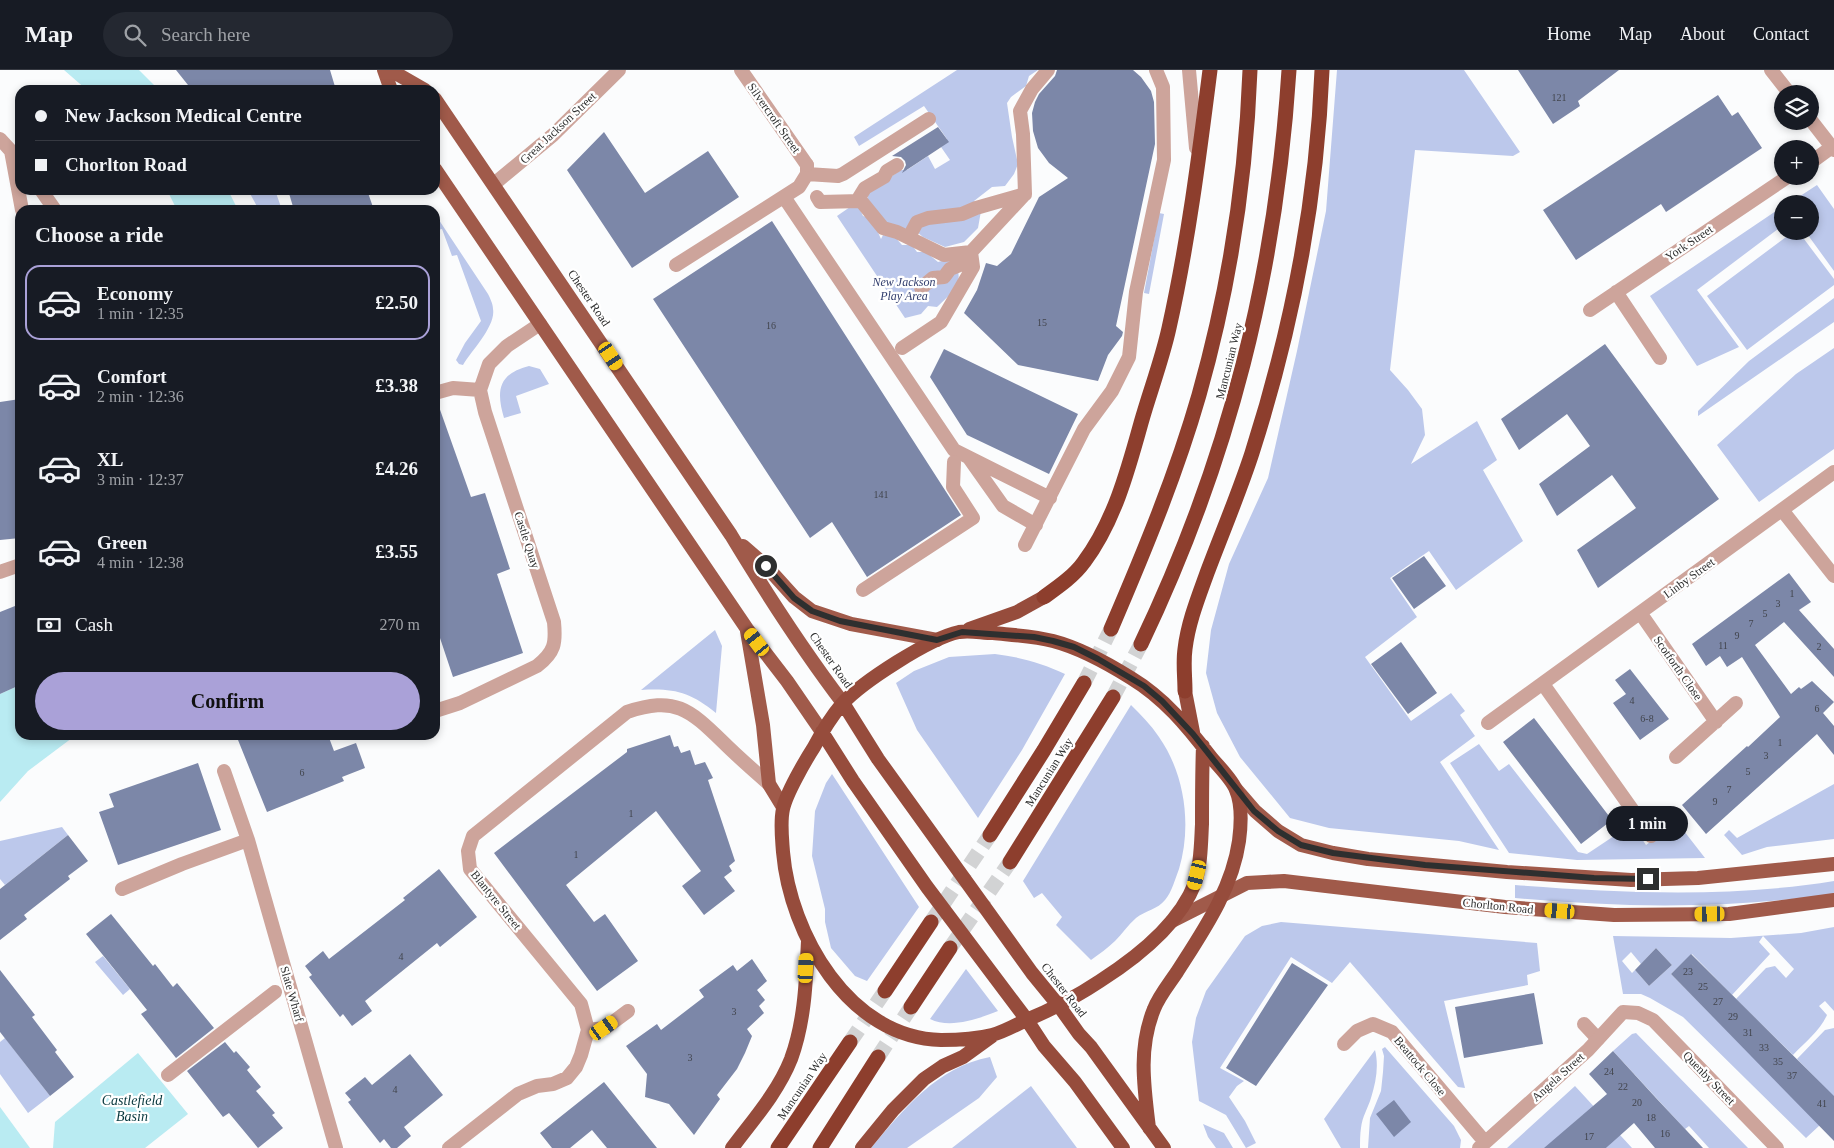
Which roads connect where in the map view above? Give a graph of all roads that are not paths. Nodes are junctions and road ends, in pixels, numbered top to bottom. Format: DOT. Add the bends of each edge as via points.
graph roads {
  1 [pos="384,70"];
  2 [pos="390,70"];
  3 [pos="620,70"];
  4 [pos="741,70"];
  5 [pos="1048,70"];
  6 [pos="1156,70"];
  7 [pos="1189,70"];
  8 [pos="1210,70"];
  9 [pos="1250,70"];
  10 [pos="1289,70"];
  11 [pos="1322,70"];
  12 [pos="1771,70"];
  13 [pos="389,85"];
  14 [pos="416,85"];
  15 [pos="1783,85"];
  16 [pos="440,105"];
  17 [pos="929,119"];
  18 [pos="1819,130"];
  19 [pos="0,139"];
  20 [pos="1833,148"];
  21 [pos="15,156"];
  22 [pos="1819,157"];
  23 [pos="897,165"];
  24 [pos="1198,167"];
  25 [pos="807,170"];
  26 [pos="440,176"];
  27 [pos="494,184"];
  28 [pos="1776,185"];
  29 [pos="1025,194"];
  30 [pos="784,197"];
  31 [pos="817,197"];
  32 [pos="856,201"];
  33 [pos="909,237"];
  34 [pos="972,256"];
  35 [pos="676,265"];
  36 [pos="922,288"];
  37 [pos="1616,292"];
  38 [pos="1590,310"];
  39 [pos="540,324"];
  40 [pos="902,348"];
  41 [pos="1660,358"];
  42 [pos="480,390"];
  43 [pos="440,392"];
  44 [pos="969,457"];
  45 [pos="954,462"];
  46 [pos="1834,472"];
  47 [pos="1050,498"];
  48 [pos="1782,510"];
  49 [pos="1036,526"];
  50 [pos="732,535"];
  51 [pos="1025,545"];
  52 [pos="15,567"];
  53 [pos="0,572"];
  54 [pos="1834,576"];
  55 [pos="864,590"];
  56 [pos="1044,597"];
  57 [pos="1641,614"];
  58 [pos="1111,628"];
  59 [pos="747,629"];
  60 [pos="962,632"];
  61 [pos="937,640"];
  62 [pos="1141,644"];
  63 [pos="1084,683"];
  64 [pos="1543,684"];
  65 [pos="1185,691"];
  66 [pos="1113,697"];
  67 [pos="843,703"];
  68 [pos="1736,703"];
  69 [pos="440,709"];
  70 [pos="1716,722"];
  71 [pos="1488,723"];
  72 [pos="822,732"];
  73 [pos="1193,734"];
  74 [pos="1203,746"];
  75 [pos="1676,757"];
  76 [pos="224,771"];
  77 [pos="768,784"];
  78 [pos="1236,789"];
  79 [pos="783,807"];
  80 [pos="990,835"];
  81 [pos="1651,836"];
  82 [pos="248,840"];
  83 [pos="1010,862"];
  84 [pos="1834,864"];
  85 [pos="122,888"];
  86 [pos="1224,894"];
  87 [pos="1834,900"];
  88 [pos="1172,920"];
  89 [pos="931,922"];
  90 [pos="808,940"];
  91 [pos="950,948"];
  92 [pos="885,990"];
  93 [pos="275,992"];
  94 [pos="1059,1006"];
  95 [pos="910,1007"];
  96 [pos="628,1011"];
  97 [pos="1638,1012"];
  98 [pos="1027,1020"];
  99 [pos="1584,1024"];
  100 [pos="588,1030"];
  101 [pos="994,1034"];
  102 [pos="1598,1039"];
  103 [pos="850,1042"];
  104 [pos="1344,1044"];
  105 [pos="878,1057"];
  106 [pos="168,1076"];
  107 [pos="1149,1128"];
  108 [pos="1482,1145"];
  109 [pos="336,1148"];
  110 [pos="449,1148"];
  111 [pos="732,1148"];
  112 [pos="778,1148"];
  113 [pos="820,1148"];
  114 [pos="862,1148"];
  115 [pos="1123,1148"];
  116 [pos="1164,1148"];
  117 [pos="1777,1148"];
  1 -- 13 [label="main road"];
  2 -- 14 [label="main road"];
  3 -- 27 [label="street, Great Jackson Street" via="554,135"];
  4 -- 25 [label="street, Silvercroft Street"];
  5 -- 29 [label="street" via="1020,111"];
  6 -- 47 [label="street" via="1163,87 1164,160 1138,284 1129,357 1112,391 1084,429"];
  7 -- 24 [label="street"];
  8 -- 24 [label="highway"];
  9 -- 58 [label="highway, Mancunian Way" via="1243,169 1207,363 1168,487"];
  10 -- 62 [label="highway, Mancunian Way" via="1272,235 1243,370 1202,503 1176,570"];
  11 -- 65 [label="highway" via="1313,188 1291,311 1252,453 1191,618 1185,650"];
  12 -- 15 [label="street"];
  16 -- 27 [label="main road, Chester Road"];
  17 -- 25 [label="street" via="843,174 838,176"];
  18 -- 20 [label="street"];
  19 -- 21 [label="street"];
  20 -- 22 [label="street"];
  23 -- 32 [label="street" via="865,188"];
  24 -- 56 [label="highway" via="1168,330 1116,502 1099,540 1083,564"];
  25 -- 30 [label="street" via="799,187"];
  26 -- 39 [label="main road"];
  27 -- 50 [label="main road, Chester Road"];
  28 -- 37 [label="street, York Street"];
  29 -- 33 [label="street" via="962,214 917,222"];
  29 -- 34 [label="street"];
  30 -- 35 [label="street"];
  30 -- 44 [label="street" via="954,450"];
  31 -- 32 [label="street" via="820,202"];
  32 -- 33 [label="street" via="861,201 883,228"];
  33 -- 34 [label="street" via="944,255"];
  34 -- 36 [label="street" via="944,277 933,278"];
  34 -- 40 [label="street" via="973,267 941,322"];
  37 -- 38 [label="street, York Street"];
  37 -- 41 [label="street"];
  39 -- 42 [label="street" via="507,346 489,364"];
  39 -- 59 [label="main road"];
  42 -- 43 [label="street" via="453,388"];
  42 -- 69 [label="street, Castle Quay" via="554,622 556,641 548,657 537,666"];
  44 -- 47 [label="street"];
  44 -- 49 [label="street" via="1003,506"];
  45 -- 55 [label="street" via="953,487 973,518"];
  46 -- 48 [label="street, Linby Street"];
  47 -- 49 [label="street"];
  48 -- 54 [label="street"];
  48 -- 57 [label="street, Linby Street"];
  49 -- 51 [label="street"];
  50 -- 61 [label="main road" via="794,598 812,611 851,624"];
  50 -- 67 [label="main road, Chester Road" via="799,641"];
  52 -- 53 [label="street"];
  56 -- 60 [label="highway" via="1017,612"];
  57 -- 64 [label="street, Linby Street"];
  57 -- 70 [label="street, Scotforth Close"];
  59 -- 72 [label="main road"];
  59 -- 77 [label="main road" via="763,725"];
  60 -- 61 [label="highway"];
  60 -- 73 [label="highway" via="1034,637 1074,647 1144,686"];
  61 -- 67 [label="highway" via="871,680"];
  63 -- 80 [label="highway, Mancunian Way"];
  64 -- 71 [label="street, Linby Street"];
  64 -- 81 [label="street"];
  65 -- 73 [label="highway"];
  66 -- 83 [label="highway, Mancunian Way"];
  67 -- 72 [label="highway"];
  67 -- 94 [label="highway, Chester Road" via="878,759"];
  68 -- 70 [label="street"];
  70 -- 75 [label="street"];
  72 -- 79 [label="highway"];
  72 -- 98 [label="highway" via="928,887"];
  73 -- 74 [label="highway"];
  74 -- 78 [label="highway"];
  74 -- 88 [label="highway" via="1199,865 1194,885"];
  76 -- 82 [label="street, Slate Wharf"];
  77 -- 79 [label="main road"];
  77 -- 100 [label="street, Blantyre Street" via="707,725 690,714 676,707 643,707 627,712 473,836 468,850 470,869 581,1004"];
  78 -- 84 [label="main road" via="1254,811 1301,845 1368,858 1631,880 1698,878"];
  78 -- 86 [label="highway, Chester Road" via="1242,824"];
  79 -- 90 [label="highway" via="784,866 797,916"];
  82 -- 85 [label="street"];
  82 -- 109 [label="street, Slate Wharf"];
  86 -- 87 [label="main road, Chorlton Road" via="1247,884 1284,881 1506,908 1614,914 1728,914"];
  86 -- 88 [label="main road, Chorlton Road"];
  86 -- 107 [label="highway, Chester Road" via="1155,1006 1143,1065"];
  88 -- 94 [label="highway" via="1128,962"];
  89 -- 92 [label="highway"];
  90 -- 101 [label="highway" via="829,974 851,1000 884,1024 916,1037 938,1040"];
  90 -- 111 [label="highway" via="799,1030 790,1060 776,1088"];
  91 -- 95 [label="highway"];
  93 -- 106 [label="street"];
  94 -- 98 [label="highway"];
  94 -- 107 [label="highway, Chester Road"];
  96 -- 100 [label="street" via="604,1028"];
  97 -- 102 [label="street, Angela Street" via="1623,1012"];
  97 -- 117 [label="street, Quenby Street" via="1653,1020"];
  98 -- 101 [label="highway"];
  98 -- 115 [label="highway"];
  99 -- 102 [label="street"];
  100 -- 110 [label="street" via="576,1067 567,1078 518,1094"];
  101 -- 114 [label="highway" via="963,1057 924,1079"];
  102 -- 108 [label="street, Angela Street"];
  103 -- 112 [label="highway, Mancunian Way"];
  104 -- 108 [label="street, Beattock Close" via="1358,1031 1373,1024 1392,1032"];
  105 -- 113 [label="highway"];
  107 -- 116 [label="highway, Chester Road"];
}
